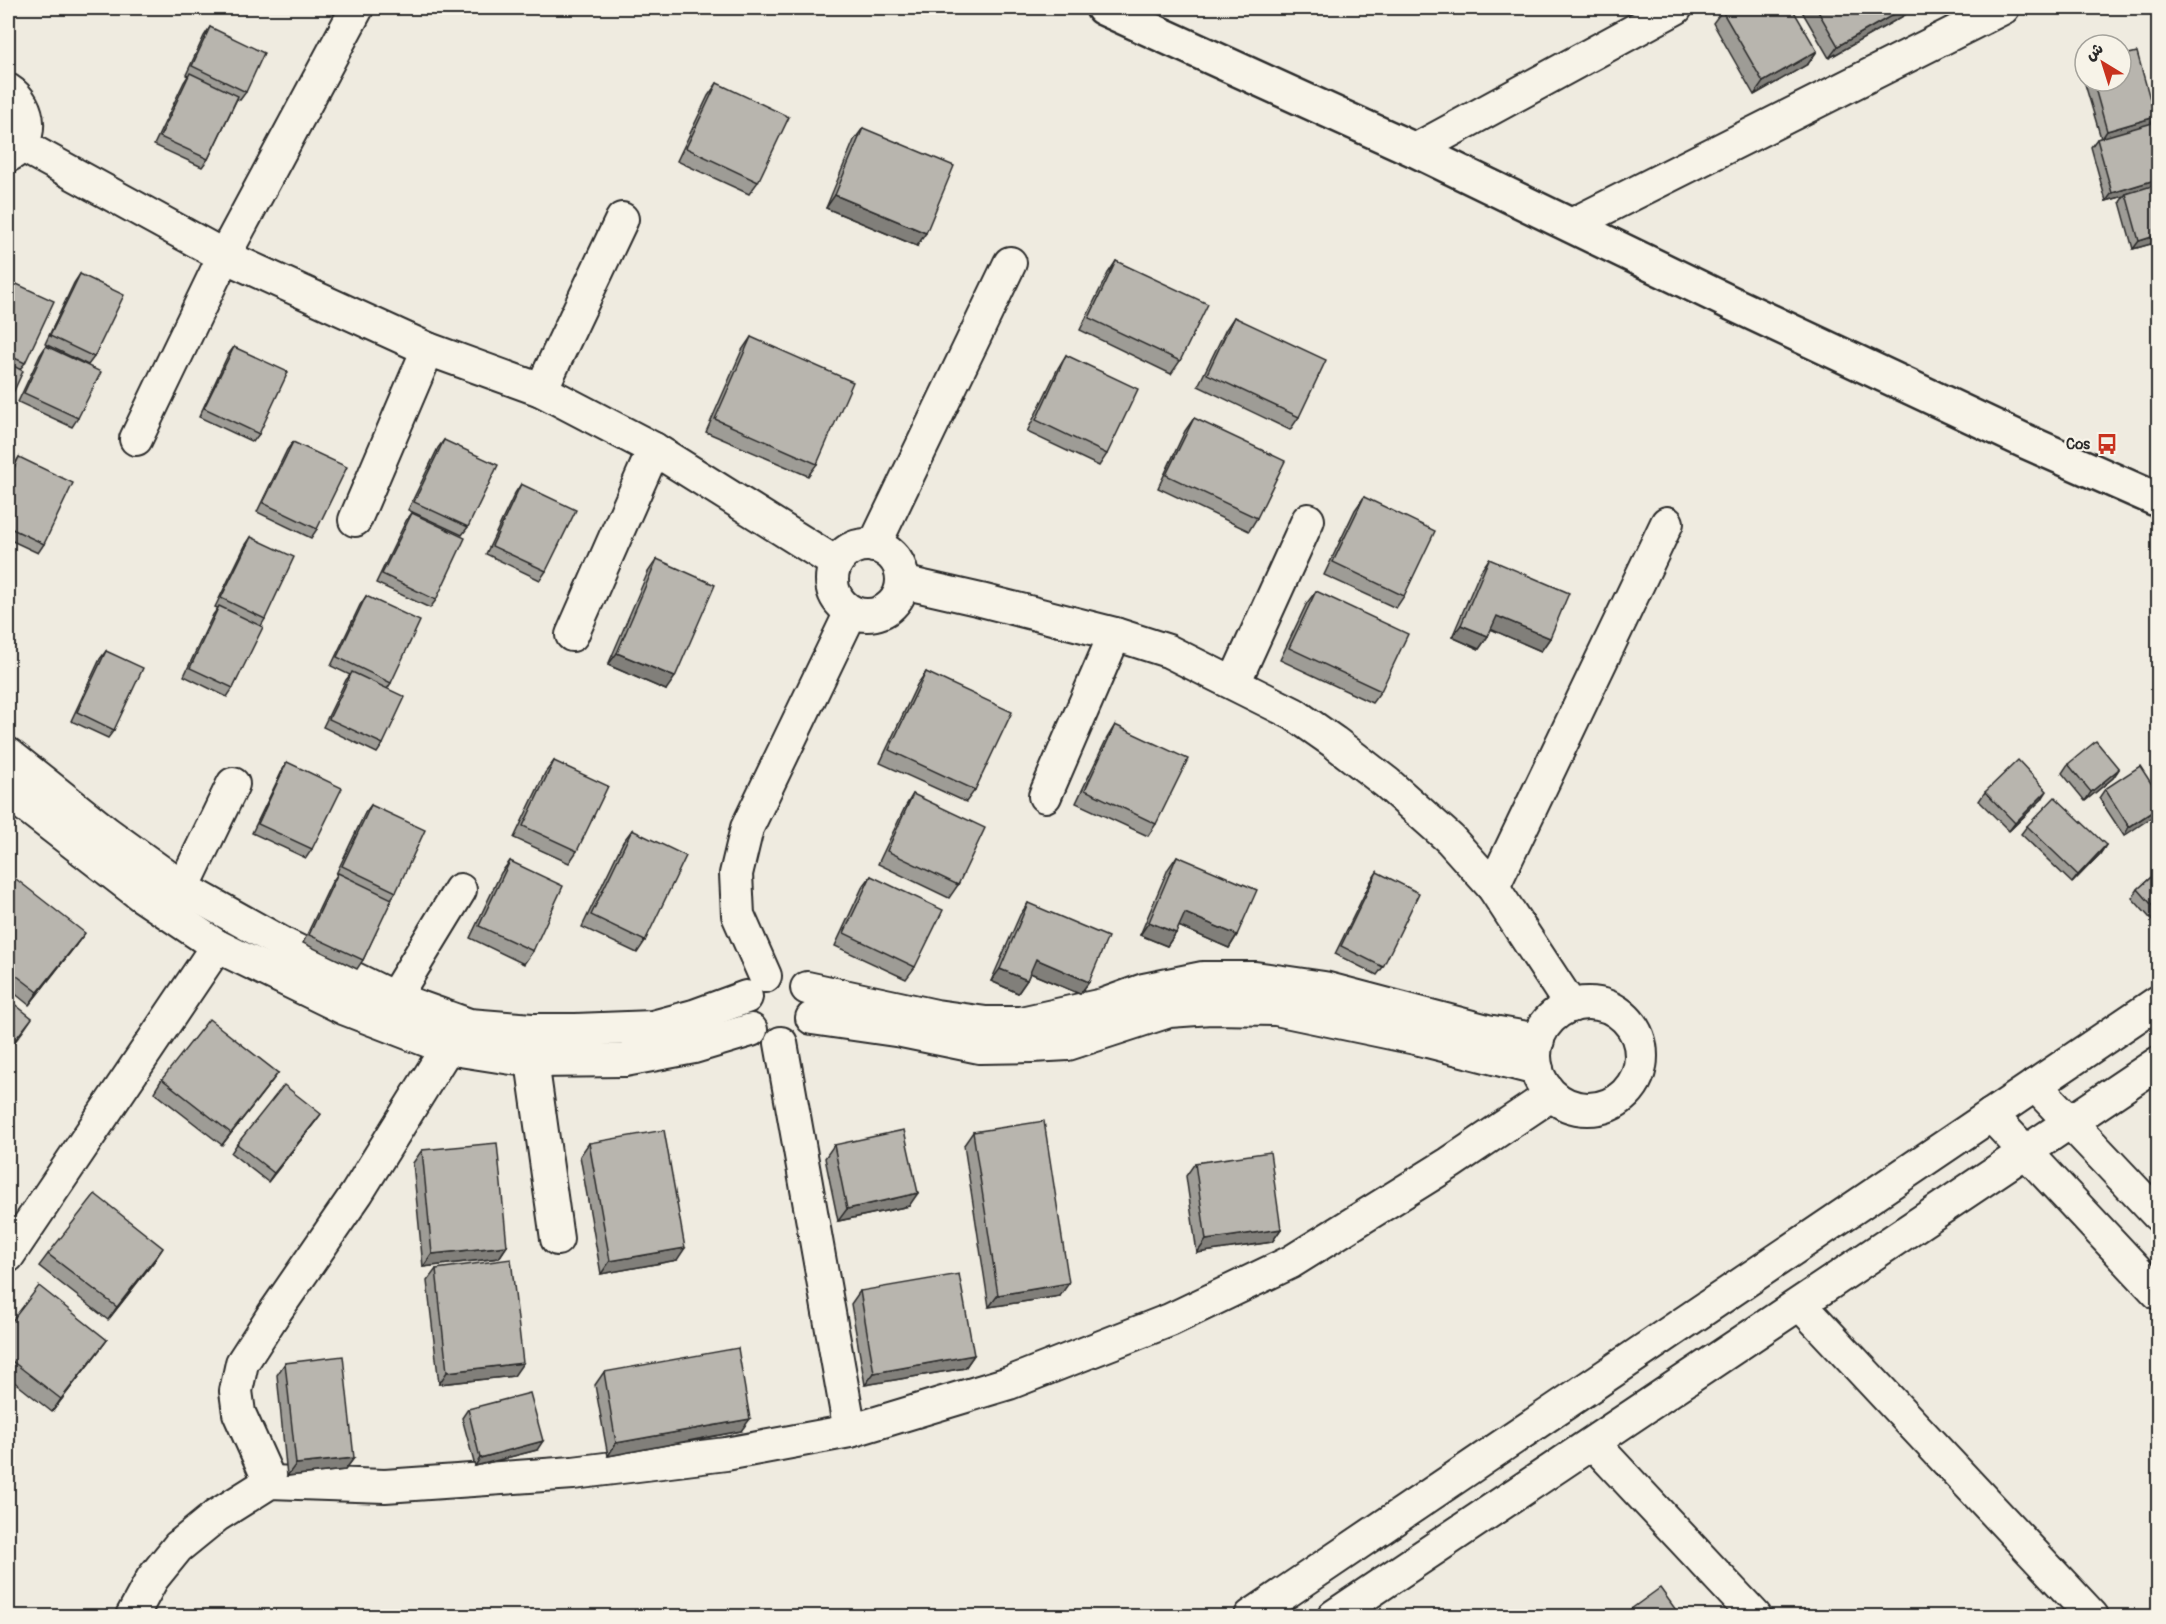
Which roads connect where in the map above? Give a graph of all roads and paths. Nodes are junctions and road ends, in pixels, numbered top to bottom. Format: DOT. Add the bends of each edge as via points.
graph roads {
  1 [pos="357,8"];
  2 [pos="1103,8"];
  3 [pos="1676,8"];
  4 [pos="2003,8"];
  5 [pos="1628,19"];
  6 [pos="8,90"];
  7 [pos="1415,150"];
  8 [pos="14,151"];
  9 [pos="622,219"];
  10 [pos="1570,225"];
  11 [pos="224,256"];
  12 [pos="1010,263"];
  13 [pos="428,349"];
  14 [pos="541,390"];
  15 [pos="136,439"];
  16 [pos="654,449"];
  17 [pos="2158,500"];
  18 [pos="355,520"];
  19 [pos="1308,520"];
  20 [pos="1667,523"];
  21 [pos="874,546"];
  22 [pos="836,563"];
  23 [pos="902,582"];
  24 [pos="851,612"];
  25 [pos="1115,634"];
  26 [pos="572,635"];
  27 [pos="1234,683"];
  28 [pos="8,753"];
  29 [pos="233,784"];
  30 [pos="1045,796"];
  31 [pos="11,805"];
  32 [pos="1493,887"];
  33 [pos="183,888"];
  34 [pos="460,890"];
  35 [pos="217,946"];
  36 [pos="755,987"];
  37 [pos="394,998"];
  38 [pos="2158,1002"];
  39 [pos="809,1003"];
  40 [pos="1571,1006"];
  41 [pos="751,1029"];
  42 [pos="781,1043"];
  43 [pos="447,1048"];
  44 [pos="532,1061"];
  45 [pos="2158,1064"];
  46 [pos="1542,1068"];
  47 [pos="2035,1085"];
  48 [pos="1991,1115"];
  49 [pos="2070,1123"];
  50 [pos="2025,1153"];
  51 [pos="2158,1215"];
  52 [pos="557,1239"];
  53 [pos="8,1256"];
  54 [pos="2158,1293"];
  55 [pos="1800,1304"];
  56 [pos="850,1431"];
  57 [pos="1593,1443"];
  58 [pos="270,1482"];
  59 [pos="132,1617"];
  60 [pos="1251,1617"];
  61 [pos="1334,1617"];
  62 [pos="1755,1617"];
  63 [pos="2092,1617"];
  1 -- 11 [label="street"];
  2 -- 7 [label="main road"];
  3 -- 5 [label="street"];
  4 -- 10 [label="street"];
  5 -- 7 [label="street"];
  6 -- 8 [label="street" via="19,100 28,122 26,134"];
  7 -- 10 [label="main road"];
  8 -- 11 [label="street"];
  9 -- 14 [label="street"];
  10 -- 17 [label="main road"];
  11 -- 13 [label="street"];
  11 -- 15 [label="street"];
  12 -- 21 [label="street"];
  13 -- 14 [label="street"];
  13 -- 18 [label="street"];
  14 -- 16 [label="street"];
  16 -- 22 [label="street"];
  16 -- 26 [label="street"];
  19 -- 27 [label="street"];
  20 -- 32 [label="street"];
  21 -- 22 [label="street" via="854,547"];
  21 -- 23 [label="street" via="886,550 898,564"];
  22 -- 24 [label="street" via="832,578 835,596"];
  23 -- 24 [label="street" via="899,594 887,609 877,614"];
  23 -- 25 [label="street"];
  24 -- 36 [label="street" via="747,828 736,874 738,915"];
  25 -- 27 [label="street" via="1168,651"];
  25 -- 30 [label="street"];
  27 -- 32 [label="street" via="1294,714 1387,783 1450,839"];
  28 -- 33 [label="street"];
  29 -- 33 [label="street"];
  31 -- 35 [label="street"];
  32 -- 40 [label="street"];
  33 -- 37 [label="street" via="285,945"];
  34 -- 37 [label="street"];
  35 -- 43 [label="street" via="346,1010"];
  35 -- 53 [label="street"];
  36 -- 37 [label="street" via="694,1016 653,1027 576,1030 469,1025"];
  36 -- 39 [label="street" via="781,974 792,976"];
  36 -- 41 [label="street" via="743,1009"];
  38 -- 47 [label="street"];
  39 -- 42 [label="street" via="806,1028 792,1040"];
  39 -- 46 [label="street" via="986,1023 1021,1023 1203,978 1256,978 1324,988 1487,1031"];
  40 -- 46 [label="street" via="1555,1014 1542,1028"];
  40 -- 46 [label="street" via="1606,1006 1622,1015 1634,1029 1640,1046 1636,1078 1613,1103 1581,1109 1564,1104"];
  41 -- 42 [label="street" via="763,1040"];
  41 -- 44 [label="street" via="694,1047 625,1060"];
  42 -- 56 [label="street"];
  43 -- 44 [label="street"];
  43 -- 58 [label="street" via="357,1193 242,1363 236,1391 239,1413"];
  44 -- 52 [label="street"];
  45 -- 49 [label="street"];
  46 -- 56 [label="street" via="1450,1163 1291,1262 1170,1320 1009,1383"];
  47 -- 48 [label="street"];
  47 -- 49 [label="street"];
  48 -- 50 [label="street"];
  48 -- 60 [label="street"];
  49 -- 50 [label="street"];
  49 -- 51 [label="street"];
  50 -- 54 [label="street"];
  50 -- 55 [label="street"];
  55 -- 57 [label="street"];
  55 -- 63 [label="street"];
  56 -- 58 [label="street" via="726,1454 573,1473 385,1486"];
  57 -- 61 [label="street"];
  57 -- 62 [label="street"];
  58 -- 59 [label="street" via="216,1516 178,1548 152,1579"];
}
